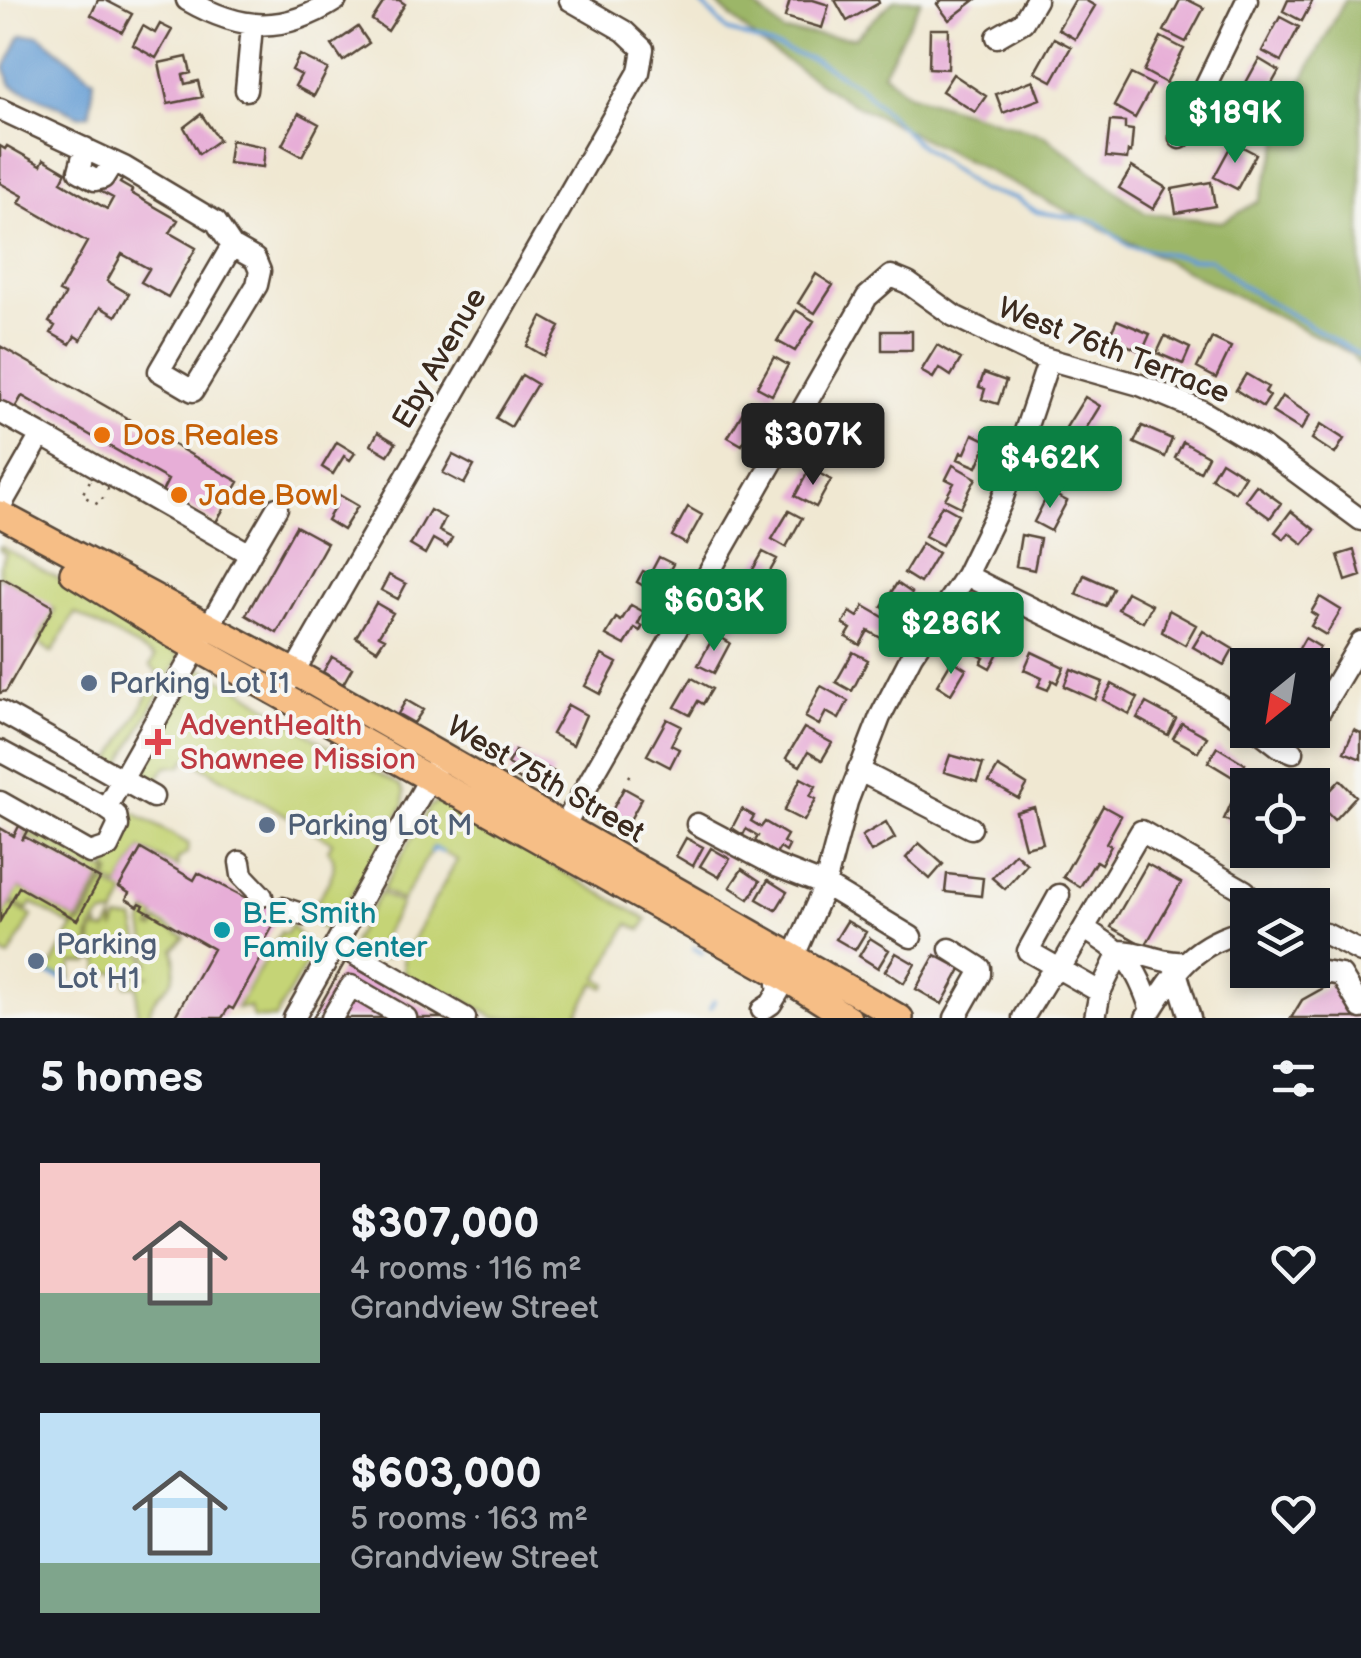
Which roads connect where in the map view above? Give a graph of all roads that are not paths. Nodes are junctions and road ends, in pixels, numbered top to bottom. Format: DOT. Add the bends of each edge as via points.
graph roads {
  1 [pos="187,0"];
  2 [pos="336,0"];
  3 [pos="570,0"];
  4 [pos="1036,0"];
  5 [pos="1247,0"];
  6 [pos="252,26"];
  7 [pos="997,38"];
  8 [pos="246,90"];
  9 [pos="0,109"];
  10 [pos="1180,138"];
  11 [pos="232,246"];
  12 [pos="1049,360"];
  13 [pos="0,412"];
  14 [pos="41,436"];
  15 [pos="276,508"];
  16 [pos="0,510"];
  17 [pos="1361,520"];
  18 [pos="0,530"];
  19 [pos="250,554"];
  20 [pos="966,575"];
  21 [pos="203,636"];
  22 [pos="1361,642"];
  23 [pos="294,672"];
  24 [pos="1330,694"];
  25 [pos="281,695"];
  26 [pos="0,711"];
  27 [pos="1230,711"];
  28 [pos="1281,748"];
  29 [pos="1299,748"];
  30 [pos="5,754"];
  31 [pos="435,769"];
  32 [pos="858,770"];
  33 [pos="0,777"];
  34 [pos="122,780"];
  35 [pos="153,797"];
  36 [pos="0,802"];
  37 [pos="106,808"];
  38 [pos="697,824"];
  39 [pos="971,828"];
  40 [pos="557,838"];
  41 [pos="240,862"];
  42 [pos="825,885"];
  43 [pos="1240,888"];
  44 [pos="262,896"];
  45 [pos="283,908"];
  46 [pos="304,915"];
  47 [pos="1090,917"];
  48 [pos="1230,934"];
  49 [pos="1330,936"];
  50 [pos="911,937"];
  51 [pos="336,944"];
  52 [pos="950,949"];
  53 [pos="1120,951"];
  54 [pos="1361,952"];
  55 [pos="1180,968"];
  56 [pos="1060,969"];
  57 [pos="785,972"];
  58 [pos="1330,973"];
  59 [pos="1100,992"];
  60 [pos="1361,1008"];
  61 [pos="759,1014"];
  62 [pos="1149,1014"];
  63 [pos="458,1016"];
  64 [pos="294,1018"];
  65 [pos="332,1018"];
  66 [pos="406,1018"];
  67 [pos="848,1018"];
  68 [pos="900,1018"];
  69 [pos="956,1018"];
  70 [pos="1023,1018"];
  71 [pos="1095,1018"];
  72 [pos="1190,1018"];
  1 -- 6 [label="street"];
  2 -- 6 [label="street" via="303,18"];
  3 -- 23 [label="street, Eby Avenue" via="644,49 639,72"];
  4 -- 7 [label="street" via="1023,22"];
  5 -- 10 [label="street"];
  6 -- 8 [label="street"];
  9 -- 11 [label="street" via="113,162 216,222"];
  11 -- 11 [label="street" via="255,259 257,284 193,391 159,371"];
  12 -- 17 [label="street, West 76th Terrace" via="1202,411"];
  12 -- 20 [label="street" via="1016,465"];
  12 -- 40 [label="street, West 76th Terrace" via="954,316 890,267"];
  13 -- 14 [label="street"];
  14 -- 16 [label="street"];
  14 -- 19 [label="street"];
  15 -- 19 [label="street"];
  16 -- 21 [label="main road, West 75th Street"];
  18 -- 21 [label="main road, West 75th Street"];
  19 -- 21 [label="street"];
  20 -- 27 [label="street" via="1148,662"];
  20 -- 32 [label="street" via="912,656"];
  21 -- 23 [label="main road, West 75th Street"];
  21 -- 25 [label="main road, West 75th Street"];
  21 -- 34 [label="street"];
  22 -- 24 [label="street"];
  23 -- 25 [label="street, Eby Avenue"];
  23 -- 31 [label="main road, West 75th Street"];
  25 -- 31 [label="main road, West 75th Street"];
  26 -- 34 [label="street"];
  28 -- 29 [label="street" via="1294,758"];
  30 -- 33 [label="street"];
  30 -- 37 [label="street"];
  31 -- 40 [label="main road, West 75th Street"];
  31 -- 51 [label="street"];
  32 -- 39 [label="street"];
  32 -- 42 [label="street"];
  34 -- 35 [label="street"];
  34 -- 37 [label="street"];
  36 -- 37 [label="street" via="90,853 108,847 116,832 116,814"];
  38 -- 42 [label="street"];
  40 -- 57 [label="main road, West 75th Street"];
  41 -- 44 [label="street" via="242,876"];
  42 -- 50 [label="street"];
  42 -- 57 [label="street"];
  43 -- 47 [label="street" via="1141,831"];
  45 -- 46 [label="street"];
  47 -- 53 [label="street"];
  47 -- 56 [label="street"];
  47 -- 56 [label="street" via="1087,903 1068,892 1058,895 1028,951"];
  48 -- 55 [label="street" via="1202,946"];
  49 -- 54 [label="street"];
  51 -- 63 [label="street"];
  51 -- 64 [label="street"];
  52 -- 69 [label="street" via="980,968"];
  53 -- 55 [label="street"];
  53 -- 59 [label="street"];
  53 -- 62 [label="street" via="1136,969"];
  55 -- 62 [label="street"];
  55 -- 72 [label="street"];
  56 -- 59 [label="street"];
  56 -- 70 [label="street" via="1048,976"];
  57 -- 61 [label="street" via="775,998"];
  57 -- 67 [label="main road, West 75th Street"];
  57 -- 68 [label="main road, West 75th Street"];
  58 -- 60 [label="street" via="1341,975"];
  59 -- 71 [label="street"];
  65 -- 66 [label="street" via="351,986"];
}
